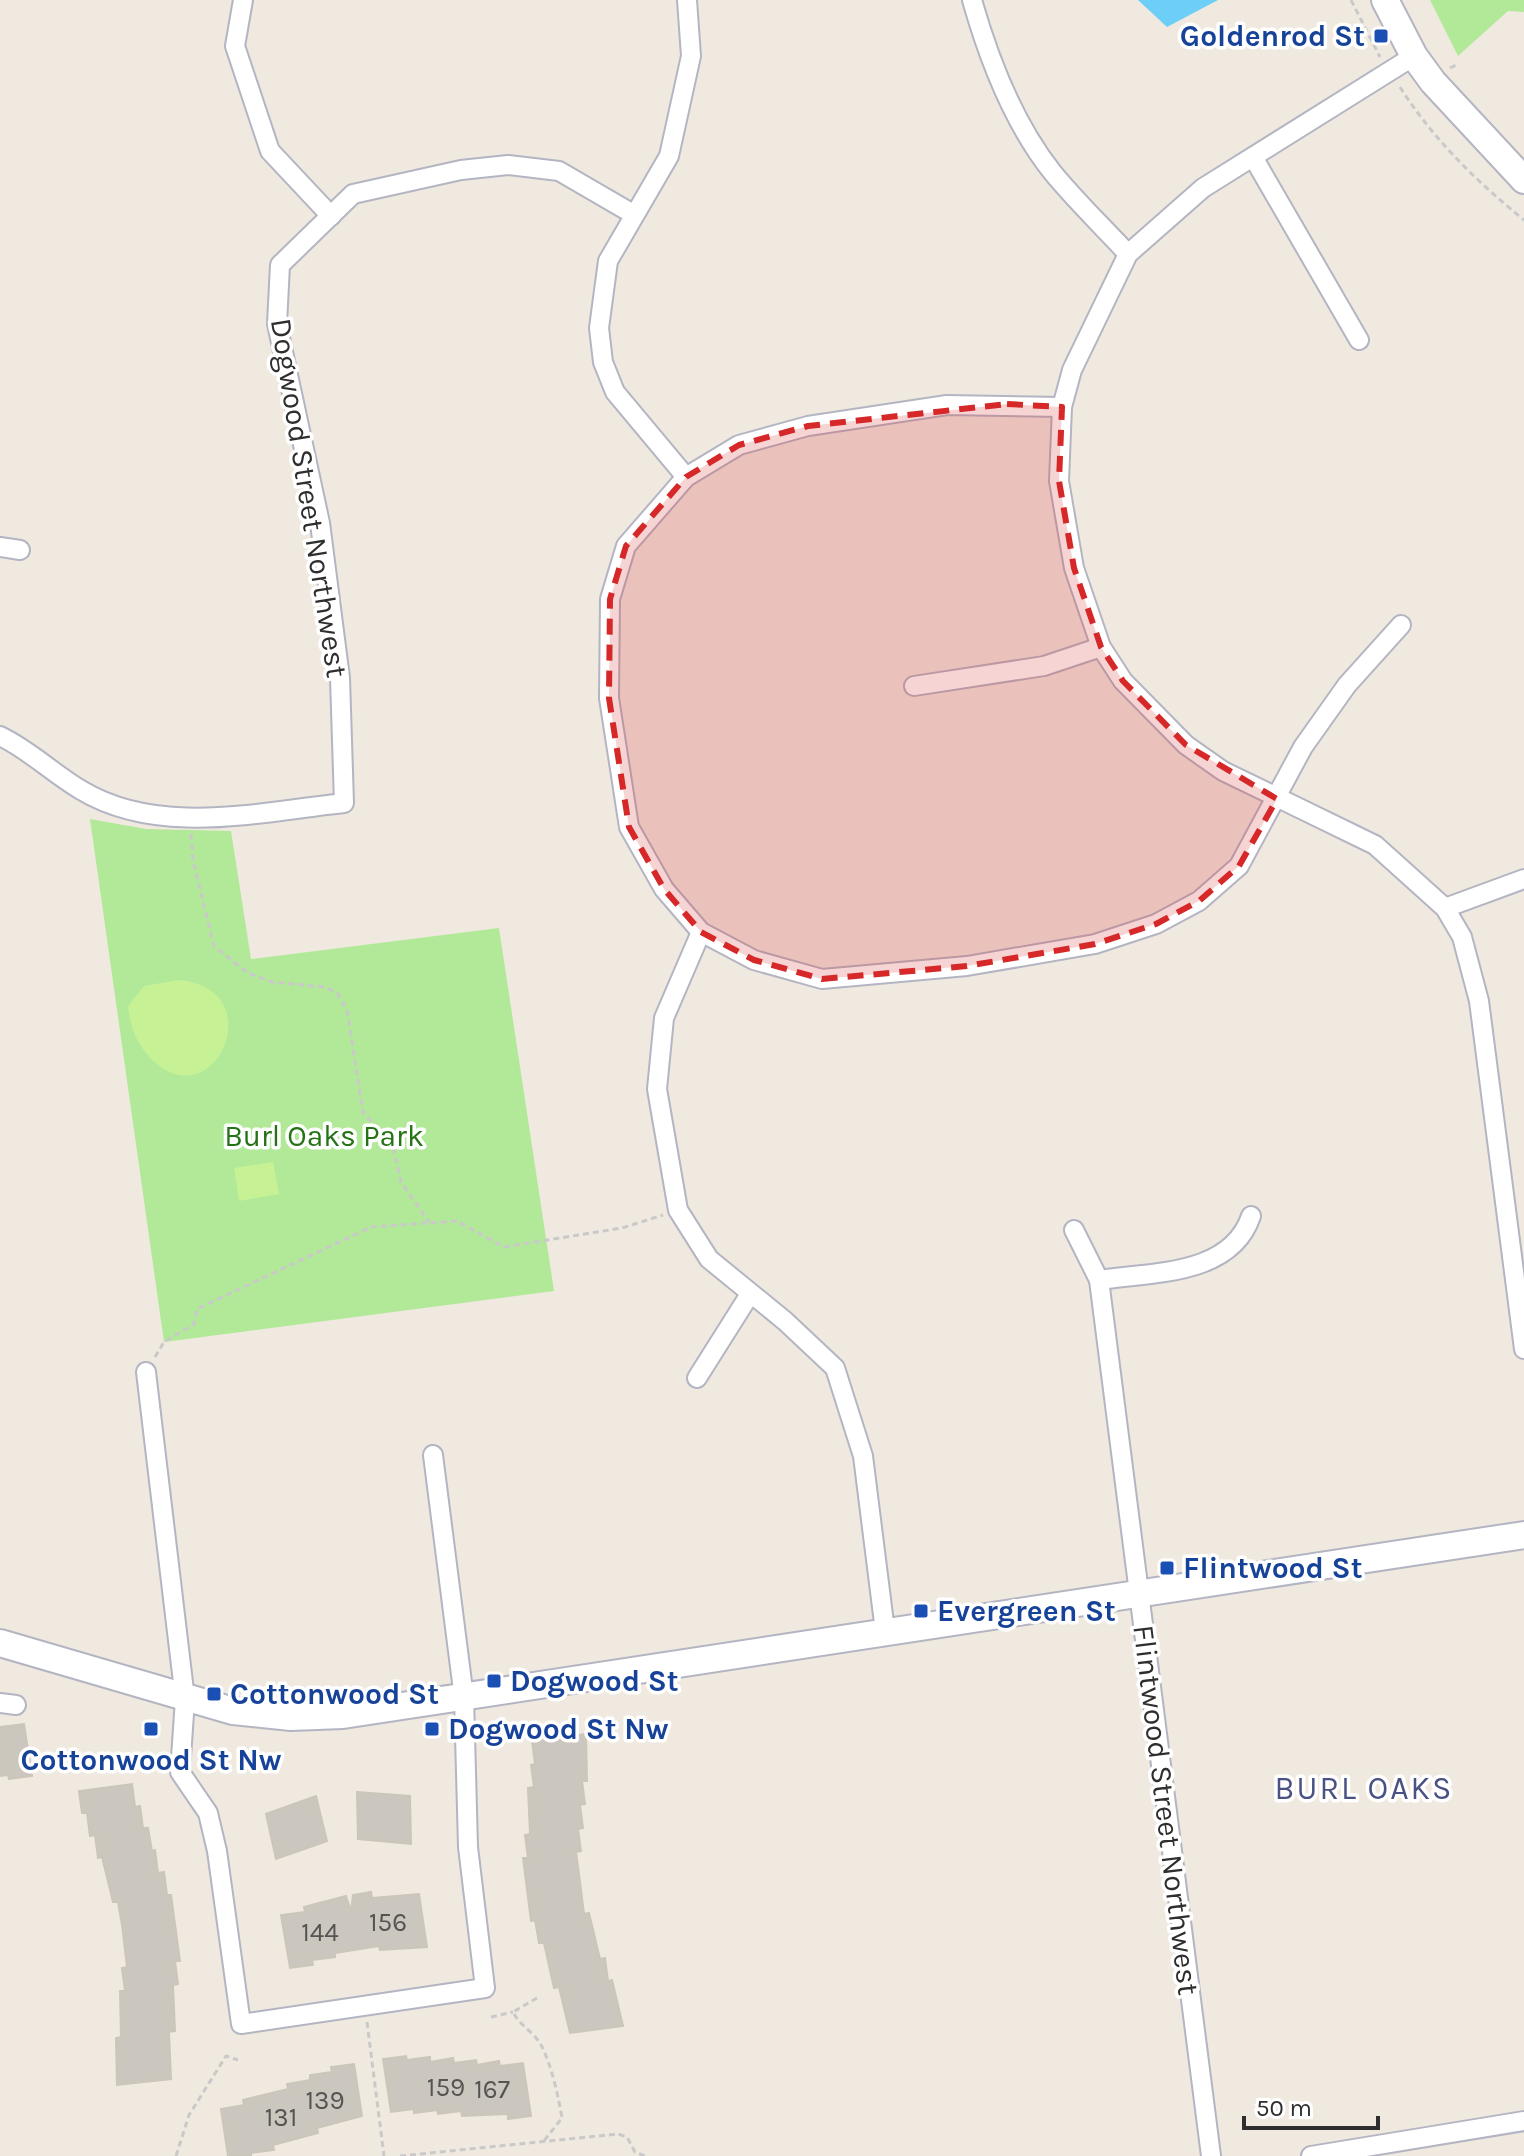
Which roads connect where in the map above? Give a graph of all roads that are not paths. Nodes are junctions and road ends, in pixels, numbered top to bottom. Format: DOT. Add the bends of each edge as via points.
graph roads {
  1 [pos="243,0"];
  2 [pos="687,0"];
  3 [pos="972,0"];
  4 [pos="1385,0"];
  5 [pos="1414,56"];
  6 [pos="1253,157"];
  7 [pos="1524,180"];
  8 [pos="633,214"];
  9 [pos="331,216"];
  10 [pos="1128,254"];
  11 [pos="1359,340"];
  12 [pos="1062,407"];
  13 [pos="686,477"];
  14 [pos="0,547"];
  15 [pos="20,550"];
  16 [pos="1401,625"];
  17 [pos="1101,647"];
  18 [pos="914,686"];
  19 [pos="0,736"];
  20 [pos="1277,799"];
  21 [pos="1524,879"];
  22 [pos="1445,908"];
  23 [pos="701,932"];
  24 [pos="1251,1216"];
  25 [pos="1074,1230"];
  26 [pos="1099,1280"];
  27 [pos="750,1294"];
  28 [pos="1524,1349"];
  29 [pos="146,1372"];
  30 [pos="697,1378"];
  31 [pos="433,1455"];
  32 [pos="1524,1535"];
  33 [pos="1137,1593"];
  34 [pos="885,1631"];
  35 [pos="0,1643"];
  36 [pos="464,1698"];
  37 [pos="185,1699"];
  38 [pos="1524,2121"];
  39 [pos="1211,2156"];
  40 [pos="1311,2156"];
  1 -- 9 [label="street" via="235,46 270,151"];
  2 -- 8 [label="street" via="691,56 669,156"];
  3 -- 10 [label="street" via="1008,99 1034,145"];
  4 -- 5 [label="street"];
  5 -- 6 [label="street"];
  5 -- 7 [label="street"];
  6 -- 10 [label="street" via="1203,188"];
  6 -- 11 [label="street"];
  8 -- 9 [label="street, Dogwood Street Northwest" via="559,171 508,165 353,194"];
  8 -- 13 [label="street" via="608,261 599,328 603,362 615,392"];
  9 -- 19 [label="street, Dogwood Street Northwest" via="280,265 277,324 320,523 340,678 344,803 189,817 129,813 80,790 31,751"];
  10 -- 12 [label="street" via="1072,370"];
  12 -- 13 [label="street" via="947,405 808,426 739,445"];
  12 -- 17 [label="street" via="1059,481 1064,520"];
  13 -- 23 [label="street" via="626,546 610,599 609,698 629,827 664,889"];
  14 -- 15 [label="street"];
  16 -- 20 [label="street" via="1347,685 1303,747"];
  17 -- 18 [label="street" via="1044,666"];
  17 -- 20 [label="street" via="1123,681 1186,745"];
  20 -- 22 [label="street" via="1375,845"];
  20 -- 23 [label="street" via="1239,866 1199,901 1156,924 1095,944 967,966 822,979 754,960"];
  21 -- 22 [label="street"];
  22 -- 28 [label="street" via="1462,937 1479,1001"];
  23 -- 27 [label="street" via="664,1018 657,1089 678,1210 709,1259"];
  24 -- 26 [label="street" via="1235,1246 1214,1259"];
  25 -- 26 [label="street, Flintwood Street Northwest"];
  26 -- 33 [label="street, Flintwood Street Northwest"];
  27 -- 30 [label="street"];
  27 -- 34 [label="street" via="835,1368 863,1456"];
  29 -- 37 [label="street"];
  31 -- 36 [label="street"];
  32 -- 33 [label="street"];
  33 -- 34 [label="street"];
  33 -- 39 [label="street, Flintwood Street Northwest"];
  34 -- 36 [label="street"];
  35 -- 37 [label="street"];
  36 -- 37 [label="street" via="291,1717"];
  36 -- 37 [label="street" via="468,1847 485,1988 241,2024 208,1813 180,1772"];
  38 -- 40 [label="street"];
}
